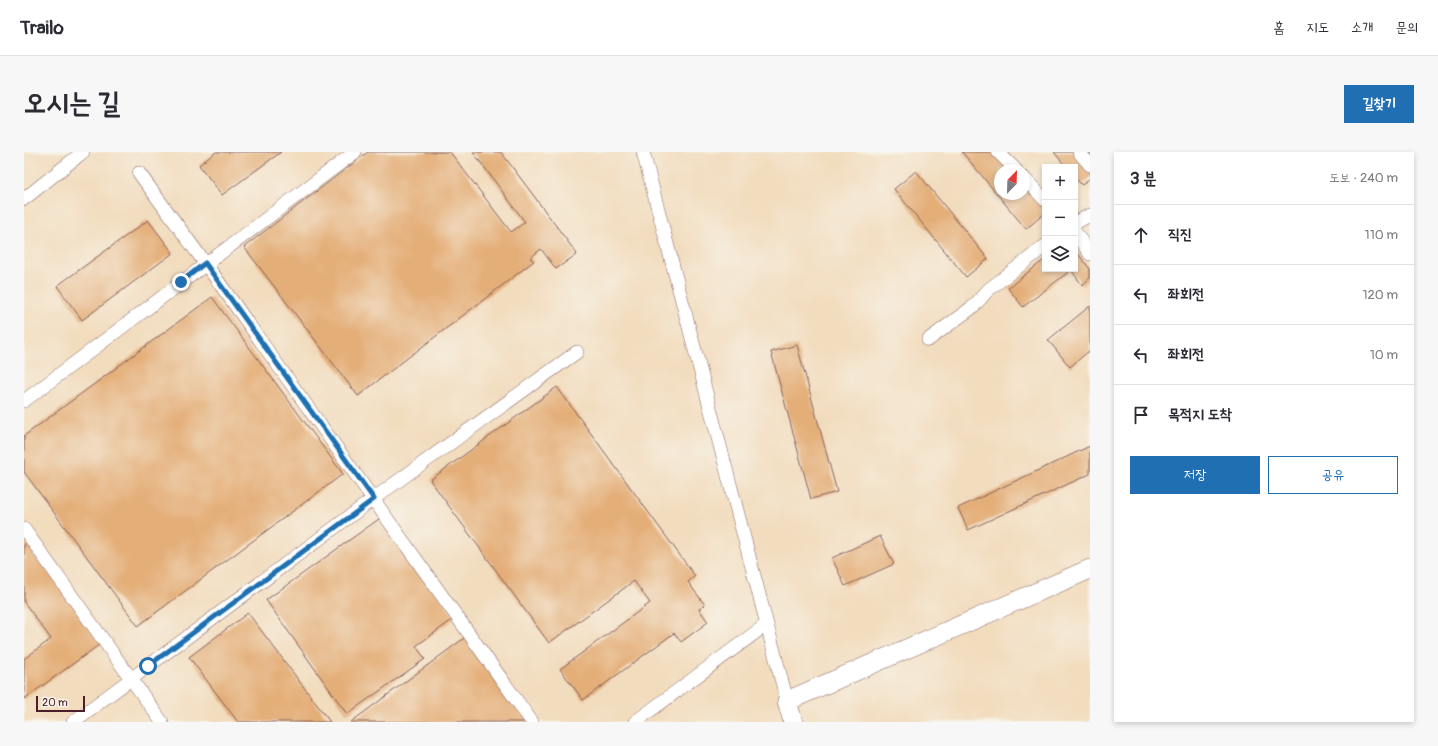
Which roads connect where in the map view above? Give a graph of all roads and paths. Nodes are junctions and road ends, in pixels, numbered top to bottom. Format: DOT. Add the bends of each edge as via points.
graph roads {
  1 [pos="83,152"];
  2 [pos="355,152"];
  3 [pos="643,152"];
  4 [pos="998,152"];
  5 [pos="1079,152"];
  6 [pos="1010,164"];
  7 [pos="1090,165"];
  8 [pos="139,173"];
  9 [pos="1030,184"];
  10 [pos="1042,197"];
  11 [pos="24,199"];
  12 [pos="1090,215"];
  13 [pos="1078,221"];
  14 [pos="1078,236"];
  15 [pos="1042,248"];
  16 [pos="1090,254"];
  17 [pos="205,263"];
  18 [pos="928,340"];
  19 [pos="577,352"];
  20 [pos="24,400"];
  21 [pos="374,499"];
  22 [pos="24,529"];
  23 [pos="1090,568"];
  24 [pos="767,624"];
  25 [pos="787,701"];
  26 [pos="73,722"];
  27 [pos="162,722"];
  28 [pos="532,722"];
  29 [pos="635,722"];
  30 [pos="793,722"];
  1 -- 11 [label="street"];
  2 -- 17 [label="street"];
  3 -- 24 [label="street"];
  4 -- 6 [label="street"];
  5 -- 7 [label="street"];
  8 -- 17 [label="street"];
  9 -- 10 [label="street"];
  12 -- 13 [label="street"];
  14 -- 16 [label="street"];
  15 -- 18 [label="street" via="988,290 974,306"];
  17 -- 20 [label="street"];
  17 -- 21 [label="street"];
  19 -- 21 [label="street"];
  21 -- 26 [label="street"];
  21 -- 28 [label="street"];
  22 -- 27 [label="street"];
  23 -- 25 [label="main road"];
  24 -- 25 [label="street"];
  24 -- 29 [label="street"];
  25 -- 30 [label="main road"];
}
